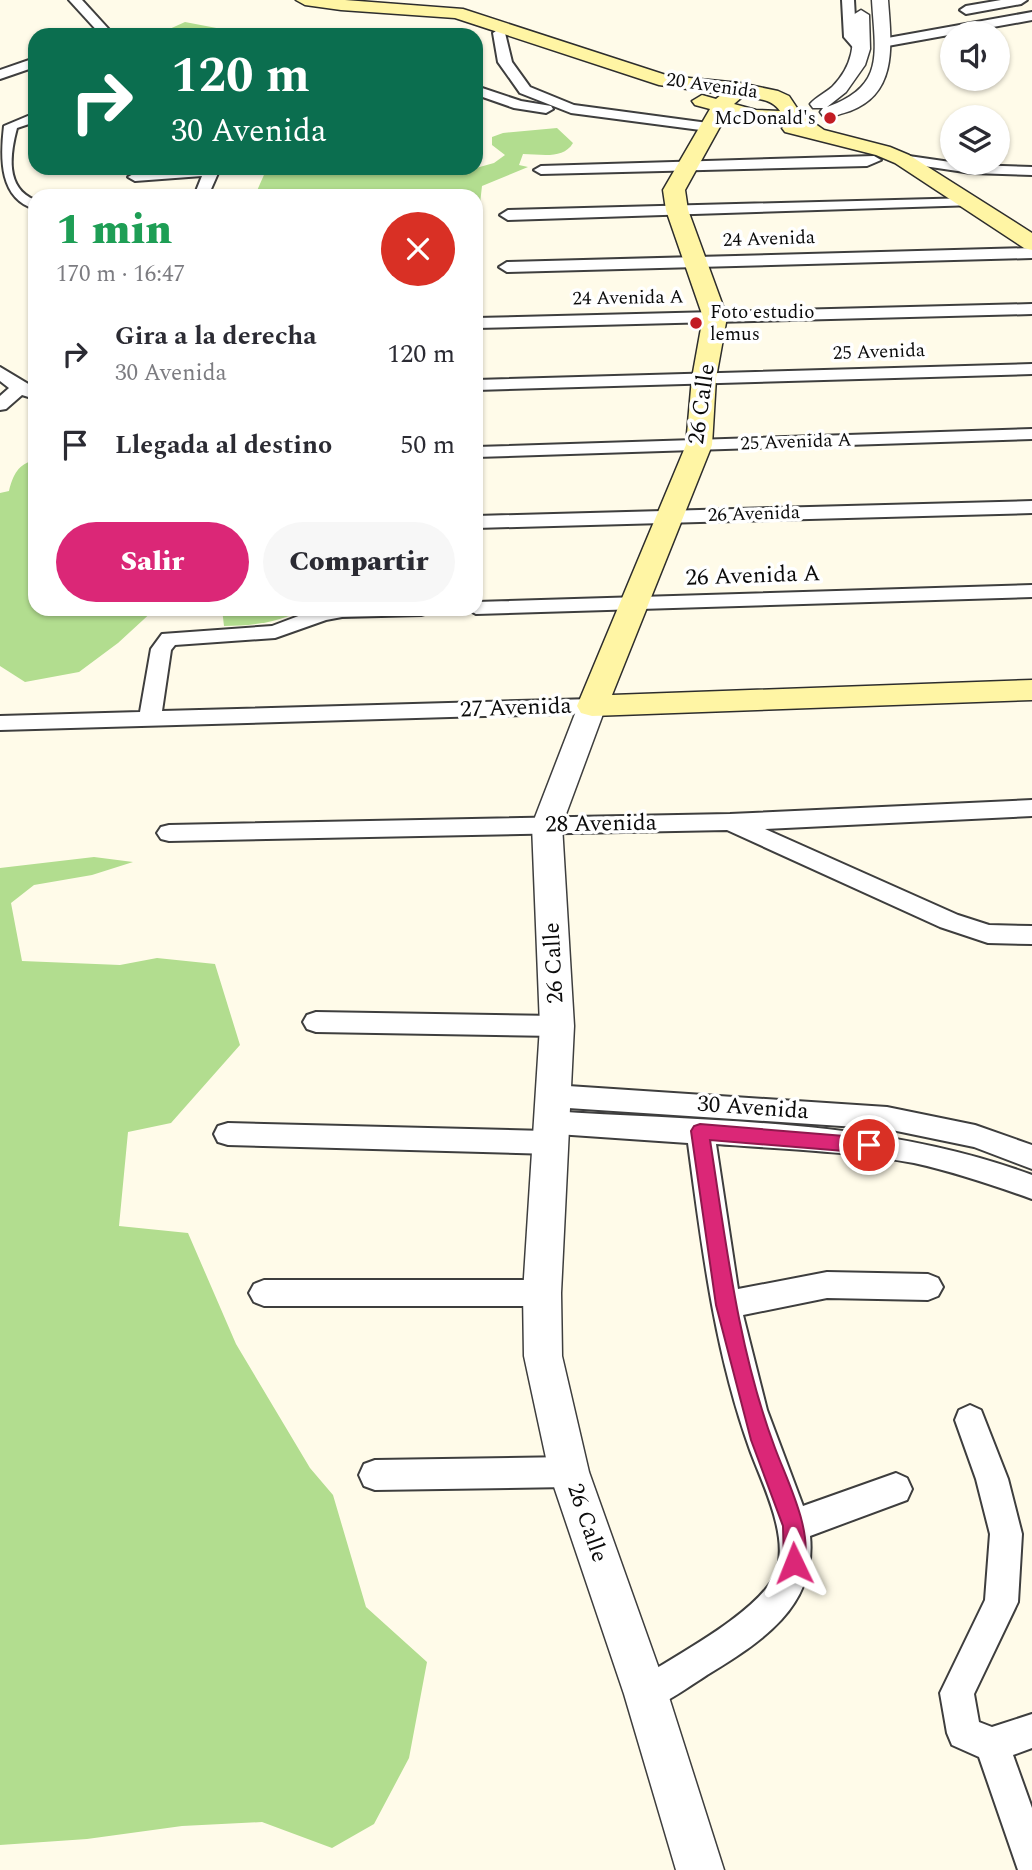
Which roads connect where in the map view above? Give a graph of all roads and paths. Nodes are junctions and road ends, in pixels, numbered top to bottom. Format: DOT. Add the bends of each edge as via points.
graph roads {
  1 [pos="75,0"];
  2 [pos="305,0"];
  3 [pos="848,0"];
  4 [pos="861,0"];
  5 [pos="880,0"];
  6 [pos="1021,0"];
  7 [pos="285,2"];
  8 [pos="966,10"];
  9 [pos="1032,16"];
  10 [pos="101,28"];
  11 [pos="482,28"];
  12 [pos="483,28"];
  13 [pos="499,33"];
  14 [pos="882,36"];
  15 [pos="862,49"];
  16 [pos="28,65"];
  17 [pos="0,75"];
  18 [pos="878,79"];
  19 [pos="845,81"];
  20 [pos="740,89"];
  21 [pos="483,92"];
  22 [pos="866,95"];
  23 [pos="571,108"];
  24 [pos="814,114"];
  25 [pos="715,117"];
  26 [pos="28,120"];
  27 [pos="1,156"];
  28 [pos="902,159"];
  29 [pos="686,166"];
  30 [pos="541,170"];
  31 [pos="1032,172"];
  32 [pos="161,175"];
  33 [pos="135,177"];
  34 [pos="971,202"];
  35 [pos="28,203"];
  36 [pos="677,210"];
  37 [pos="508,215"];
  38 [pos="1032,243"];
  39 [pos="1032,253"];
  40 [pos="694,262"];
  41 [pos="507,267"];
  42 [pos="1032,309"];
  43 [pos="715,317"];
  44 [pos="483,323"];
  45 [pos="1032,369"];
  46 [pos="0,372"];
  47 [pos="704,378"];
  48 [pos="483,385"];
  49 [pos="27,391"];
  50 [pos="0,405"];
  51 [pos="1032,434"];
  52 [pos="699,445"];
  53 [pos="483,452"];
  54 [pos="1032,507"];
  55 [pos="668,517"];
  56 [pos="483,522"];
  57 [pos="1032,591"];
  58 [pos="632,605"];
  59 [pos="483,608"];
  60 [pos="317,616"];
  61 [pos="1032,690"];
  62 [pos="592,706"];
  63 [pos="150,719"];
  64 [pos="0,723"];
  65 [pos="1032,808"];
  66 [pos="730,822"];
  67 [pos="547,825"];
  68 [pos="169,834"];
  69 [pos="1032,935"];
  70 [pos="316,1022"];
  71 [pos="557,1026"];
  72 [pos="552,1120"];
  73 [pos="700,1131"];
  74 [pos="228,1134"];
  75 [pos="1032,1157"];
  76 [pos="1032,1187"];
  77 [pos="928,1287"];
  78 [pos="264,1293"];
  79 [pos="542,1293"];
  80 [pos="726,1305"];
  81 [pos="970,1420"];
  82 [pos="569,1472"];
  83 [pos="375,1475"];
  84 [pos="896,1489"];
  85 [pos="793,1526"];
  86 [pos="646,1694"];
  87 [pos="1032,1731"];
  88 [pos="992,1745"];
  89 [pos="1032,1860"];
  90 [pos="699,1870"];
  1 -- 10 [label="street"];
  2 -- 20 [label="main road, 20 Avenida" via="457,13 666,81"];
  3 -- 15 [label="street" via="850,37"];
  4 -- 15 [label="street"];
  5 -- 14 [label="street"];
  6 -- 8 [label="street"];
  7 -- 11 [label="main road, 20 Avenida" via="448,18"];
  9 -- 14 [label="street" via="914,37"];
  12 -- 13 [label="main road, 20 Avenida"];
  13 -- 23 [label="street" via="505,62 525,90"];
  13 -- 25 [label="main road, 20 Avenida"];
  14 -- 18 [label="street"];
  15 -- 19 [label="street"];
  16 -- 17 [label="street"];
  18 -- 19 [label="street"];
  18 -- 22 [label="street"];
  19 -- 22 [label="street"];
  19 -- 24 [label="street"];
  20 -- 24 [label="main road, 20 Avenida" via="764,93"];
  20 -- 25 [label="main road" via="728,97"];
  21 -- 23 [label="street" via="519,105"];
  22 -- 24 [label="street" via="850,105"];
  23 -- 25 [label="street" via="625,118"];
  24 -- 25 [label="main road, 20 Avenida" via="774,124 755,116"];
  24 -- 28 [label="main road, 20 Avenida"];
  24 -- 29 [label="street" via="874,160"];
  25 -- 29 [label="main road"];
  26 -- 27 [label="street" via="11,127"];
  27 -- 35 [label="street" via="4,187 12,197"];
  28 -- 31 [label="street"];
  28 -- 34 [label="main road, 20 Avenida"];
  29 -- 30 [label="street"];
  29 -- 36 [label="main road" via="674,190"];
  32 -- 33 [label="street"];
  34 -- 36 [label="street"];
  34 -- 38 [label="main road, 20 Avenida"];
  36 -- 37 [label="street"];
  36 -- 40 [label="main road"];
  39 -- 40 [label="street, 24 Avenida"];
  40 -- 41 [label="street, 24 Avenida"];
  40 -- 43 [label="main road"];
  42 -- 43 [label="street, 24 Avenida A"];
  43 -- 44 [label="street, 24 Avenida A"];
  43 -- 47 [label="main road, 26 Calle"];
  45 -- 47 [label="street, 25 Avenida"];
  46 -- 49 [label="street"];
  47 -- 48 [label="street, 25 Avenida"];
  47 -- 52 [label="main road, 26 Calle"];
  49 -- 50 [label="street"];
  51 -- 52 [label="street, 25 Avenida A"];
  52 -- 53 [label="street, 25 Avenida A"];
  52 -- 55 [label="main road, 26 Calle"];
  54 -- 55 [label="street, 26 Avenida"];
  55 -- 56 [label="street, 26 Avenida"];
  55 -- 58 [label="main road, 26 Calle"];
  57 -- 58 [label="street, 26 Avenida A"];
  58 -- 59 [label="street, 26 Avenida A"];
  58 -- 62 [label="main road, 26 Calle"];
  60 -- 63 [label="street" via="275,632 169,639 161,649"];
  61 -- 62 [label="main road, 27 Avenida"];
  62 -- 63 [label="street, 27 Avenida"];
  62 -- 67 [label="street, 26 Calle"];
  63 -- 64 [label="street, 27 Avenida"];
  65 -- 66 [label="street, 28 Avenida"];
  66 -- 67 [label="street, 28 Avenida"];
  66 -- 69 [label="street" via="949,921 988,934"];
  67 -- 68 [label="street, 28 Avenida"];
  67 -- 71 [label="street, 26 Calle"];
  70 -- 71 [label="street"];
  71 -- 72 [label="street, 26 Calle"];
  72 -- 73 [label="street, 30 Avenida"];
  72 -- 74 [label="street"];
  72 -- 75 [label="street, 30 Avenida" via="887,1118 975,1136"];
  72 -- 79 [label="street, 26 Calle"];
  73 -- 76 [label="street, 30 Avenida" via="914,1152"];
  73 -- 80 [label="street"];
  77 -- 80 [label="street" via="827,1285"];
  78 -- 79 [label="street"];
  79 -- 82 [label="street, 26 Calle" via="543,1356"];
  80 -- 85 [label="street" via="762,1440"];
  81 -- 88 [label="street" via="1006,1534 1001,1602 957,1693 964,1733"];
  82 -- 83 [label="street"];
  82 -- 86 [label="street, 26 Calle"];
  84 -- 85 [label="street"];
  85 -- 86 [label="street" via="794,1563 789,1584 775,1603 749,1626"];
  86 -- 90 [label="street, 26 Calle"];
  87 -- 88 [label="street"];
  88 -- 89 [label="street"];
}
